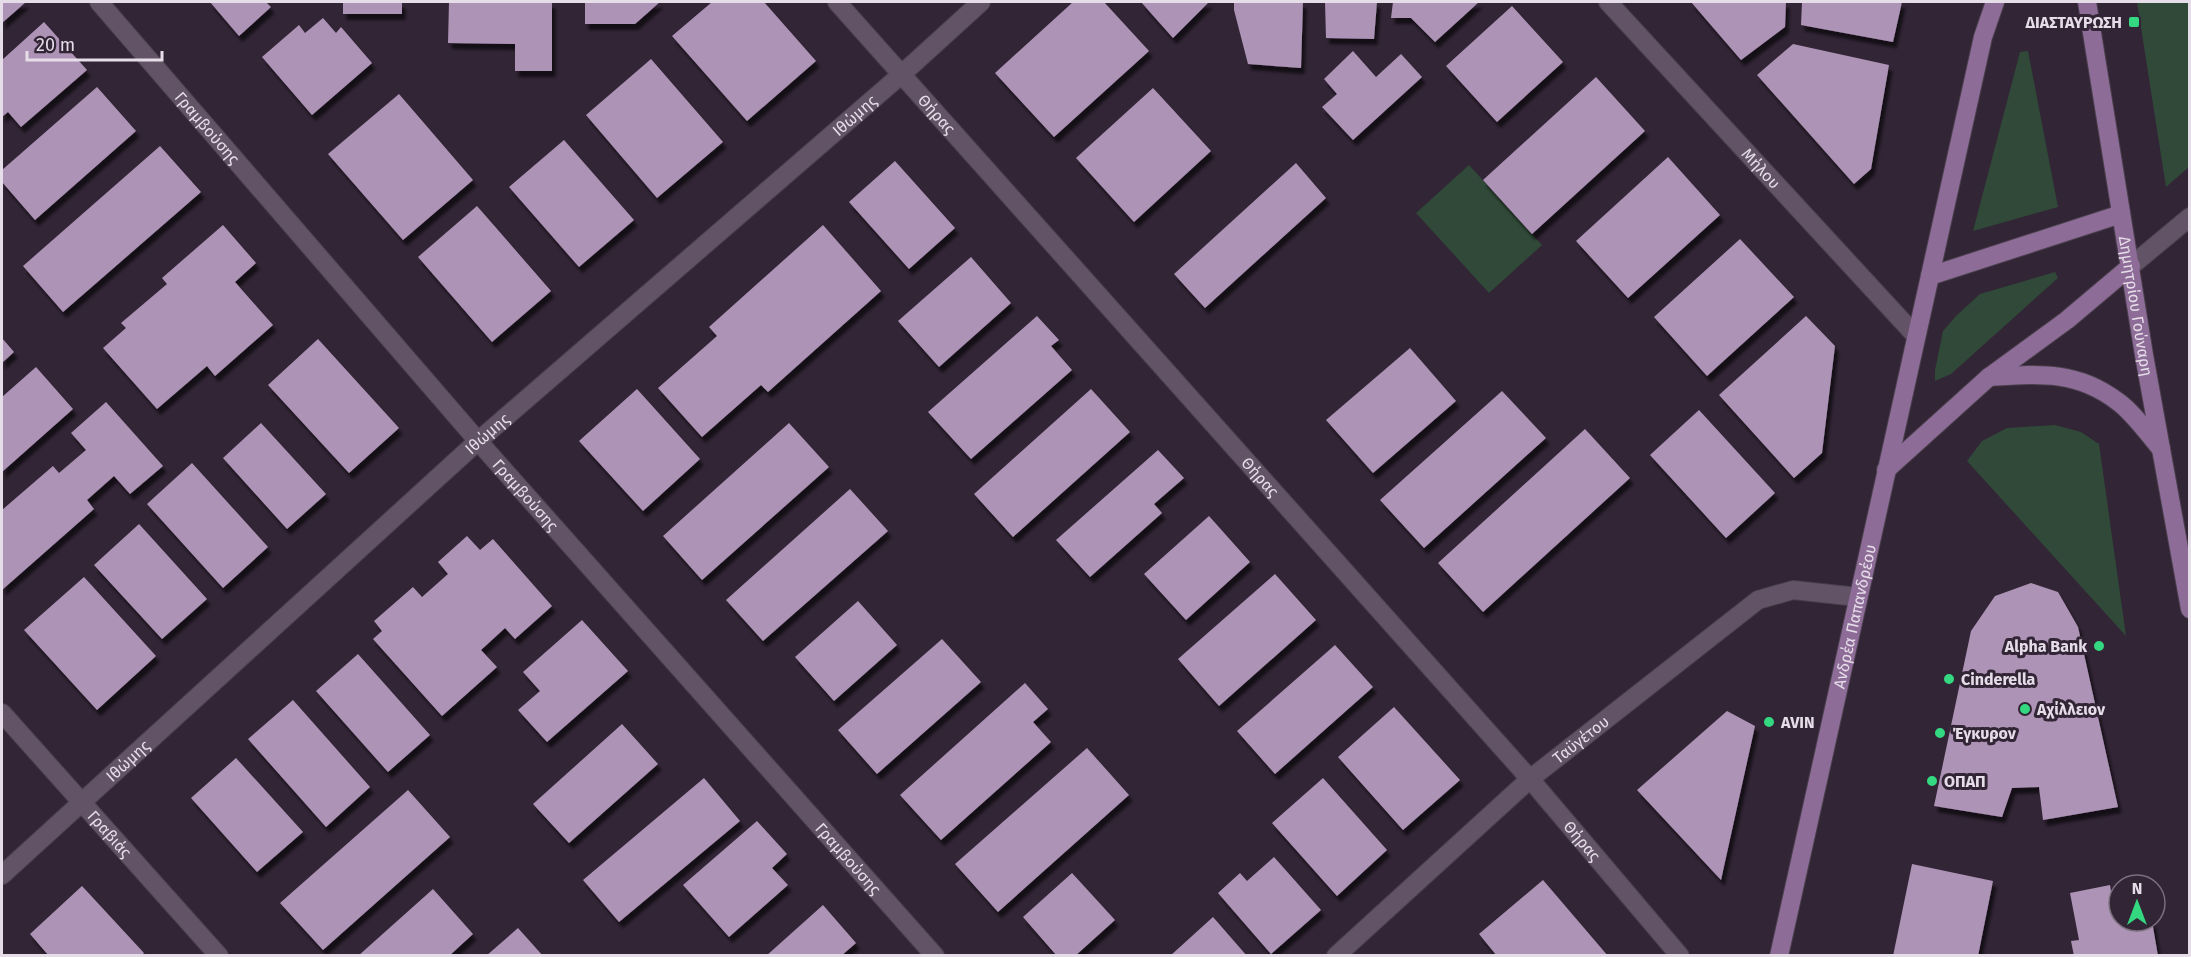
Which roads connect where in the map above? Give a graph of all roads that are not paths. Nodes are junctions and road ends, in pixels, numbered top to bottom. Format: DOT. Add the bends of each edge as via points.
graph roads {
  1 [pos="99,2"];
  2 [pos="837,2"];
  3 [pos="981,2"];
  4 [pos="1608,2"];
  5 [pos="1995,2"];
  6 [pos="2087,2"];
  7 [pos="902,74"];
  8 [pos="2121,214"];
  9 [pos="2190,217"];
  10 [pos="2131,266"];
  11 [pos="1930,276"];
  12 [pos="1916,336"];
  13 [pos="1989,377"];
  14 [pos="478,441"];
  15 [pos="2161,449"];
  16 [pos="1886,470"];
  17 [pos="1858,597"];
  18 [pos="2190,609"];
  19 [pos="2,713"];
  20 [pos="1530,779"];
  21 [pos="82,801"];
  22 [pos="2,875"];
  23 [pos="219,956"];
  24 [pos="935,956"];
  25 [pos="1336,956"];
  26 [pos="1680,956"];
  27 [pos="1779,956"];
  1 -- 14 [label="street, Γραμβούσης"];
  2 -- 7 [label="street, Θήρας"];
  3 -- 7 [label="street, Ιθώμης"];
  4 -- 12 [label="street, Μήλου"];
  5 -- 11 [label="main road, Ανδρέα Παπανδρέου" via="1983,37"];
  6 -- 8 [label="main road, Δημητρίου Γούναρη"];
  7 -- 14 [label="street, Ιθώμης"];
  7 -- 20 [label="street, Θήρας"];
  8 -- 10 [label="main road, Δημητρίου Γούναρη"];
  8 -- 11 [label="main road"];
  9 -- 10 [label="street"];
  10 -- 13 [label="main road" via="2067,320"];
  10 -- 15 [label="main road, Δημητρίου Γούναρη"];
  11 -- 12 [label="main road, Ανδρέα Παπανδρέου"];
  12 -- 16 [label="main road, Ανδρέα Παπανδρέου"];
  13 -- 15 [label="main road" via="2036,374 2065,376 2087,383 2119,402"];
  13 -- 16 [label="main road"];
  14 -- 21 [label="street, Ιθώμης"];
  14 -- 24 [label="street, Γραμβούσης"];
  15 -- 18 [label="main road, Δημητρίου Γούναρη"];
  16 -- 17 [label="main road, Ανδρέα Παπανδρέου"];
  17 -- 20 [label="street, Ταϋγέτου" via="1792,590 1758,600"];
  17 -- 27 [label="main road, Ανδρέα Παπανδρέου"];
  19 -- 21 [label="street, Γραβιάς"];
  20 -- 25 [label="street, Ταϋγέτου"];
  20 -- 26 [label="street, Θήρας"];
  21 -- 22 [label="street, Ιθώμης"];
  21 -- 23 [label="street, Γραβιάς"];
}
